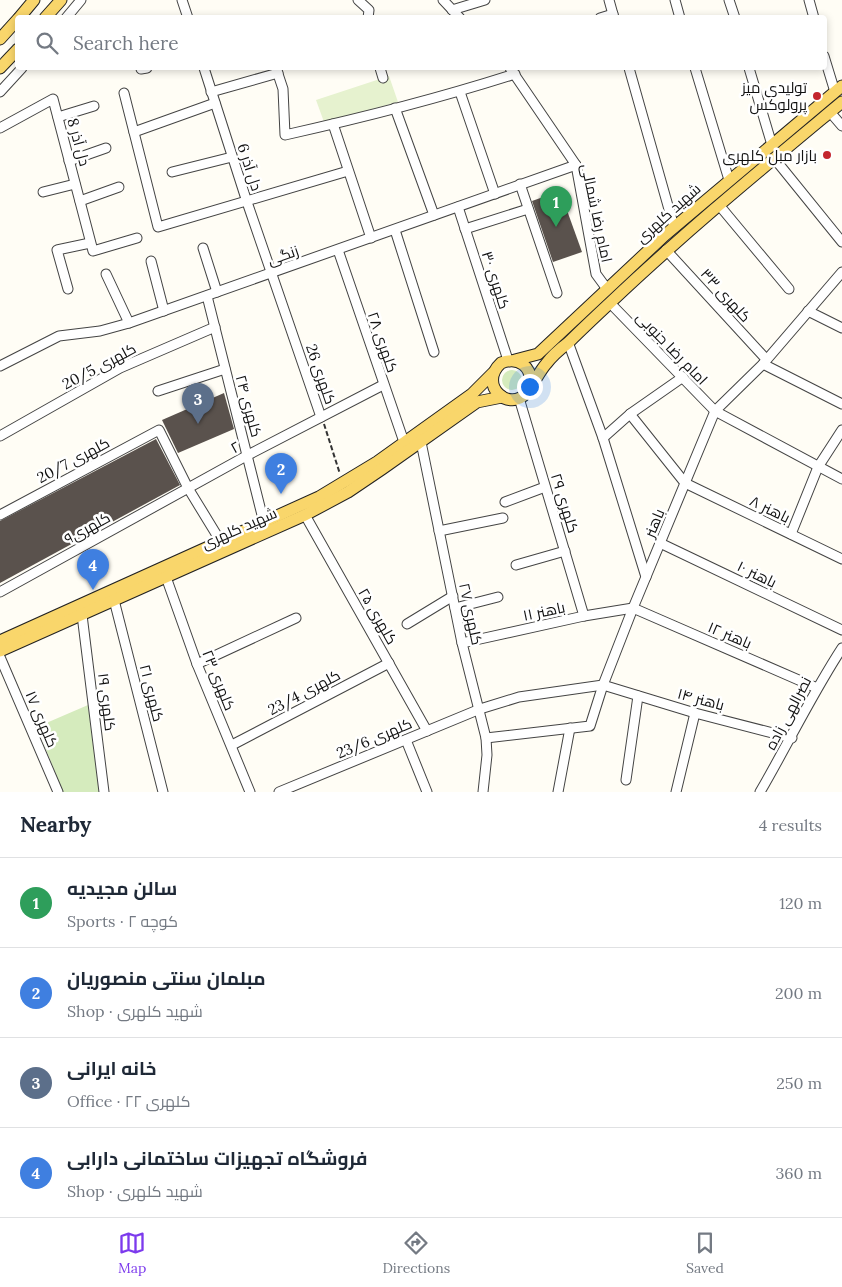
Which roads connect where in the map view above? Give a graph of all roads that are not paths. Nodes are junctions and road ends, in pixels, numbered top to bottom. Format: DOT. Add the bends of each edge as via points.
graph roads {
  1 [pos="34,0"];
  2 [pos="60,0"];
  3 [pos="81,0"];
  4 [pos="182,0"];
  5 [pos="358,0"];
  6 [pos="443,0"];
  7 [pos="485,0"];
  8 [pos="609,0"];
  9 [pos="675,0"];
  10 [pos="730,0"];
  11 [pos="809,0"];
  12 [pos="452,10"];
  13 [pos="21,15"];
  14 [pos="48,15"];
  15 [pos="68,15"];
  16 [pos="187,15"];
  17 [pos="369,15"];
  18 [pos="457,15"];
  19 [pos="614,15"];
  20 [pos="679,15"];
  21 [pos="734,15"];
  22 [pos="813,15"];
  23 [pos="15,22"];
  24 [pos="0,39"];
  25 [pos="15,52"];
  26 [pos="827,63"];
  27 [pos="0,68"];
  28 [pos="20,70"];
  29 [pos="205,70"];
  30 [pos="277,70"];
  31 [pos="381,70"];
  32 [pos="630,70"];
  33 [pos="696,70"];
  34 [pos="750,70"];
  35 [pos="512,71"];
  36 [pos="384,78"];
  37 [pos="838,89"];
  38 [pos="0,92"];
  39 [pos="211,92"];
  40 [pos="460,92"];
  41 [pos="124,93"];
  42 [pos="842,102"];
  43 [pos="215,103"];
  44 [pos="94,106"];
  45 [pos="395,108"];
  46 [pos="830,112"];
  47 [pos="58,118"];
  48 [pos="333,124"];
  49 [pos="842,126"];
  50 [pos="0,128"];
  51 [pos="134,132"];
  52 [pos="772,144"];
  53 [pos="106,148"];
  54 [pos="232,157"];
  55 [pos="774,158"];
  56 [pos="69,161"];
  57 [pos="576,165"];
  58 [pos="348,171"];
  59 [pos="172,172"];
  60 [pos="729,180"];
  61 [pos="75,184"];
  62 [pos="520,184"];
  63 [pos="119,187"];
  64 [pos="43,192"];
  65 [pos="495,194"];
  66 [pos="80,202"];
  67 [pos="247,202"];
  68 [pos="719,204"];
  69 [pos="458,207"];
  70 [pos="528,209"];
  71 [pos="434,216"];
  72 [pos="674,227"];
  73 [pos="465,229"];
  74 [pos="395,230"];
  75 [pos="137,238"];
  76 [pos="371,238"];
  77 [pos="842,242"];
  78 [pos="92,247"];
  79 [pos="203,248"];
  80 [pos="338,250"];
  81 [pos="666,250"];
  82 [pos="151,261"];
  83 [pos="842,272"];
  84 [pos="272,273"];
  85 [pos="106,274"];
  86 [pos="68,289"];
  87 [pos="607,289"];
  88 [pos="789,290"];
  89 [pos="216,292"];
  90 [pos="557,293"];
  91 [pos="207,296"];
  92 [pos="610,303"];
  93 [pos="164,311"];
  94 [pos="808,311"];
  95 [pos="129,323"];
  96 [pos="215,327"];
  97 [pos="842,328"];
  98 [pos="568,342"];
  99 [pos="434,352"];
  100 [pos="511,360"];
  101 [pos="764,361"];
  102 [pos="0,366"];
  103 [pos="225,369"];
  104 [pos="493,373"];
  105 [pos="683,377"];
  106 [pos="384,385"];
  107 [pos="530,386"];
  108 [pos="158,391"];
  109 [pos="502,397"];
  110 [pos="519,398"];
  111 [pos="842,404"];
  112 [pos="715,411"];
  113 [pos="630,414"];
  114 [pos="321,417"];
  115 [pos="842,430"];
  116 [pos="0,436"];
  117 [pos="603,438"];
  118 [pos="404,442"];
  119 [pos="421,442"];
  120 [pos="248,455"];
  121 [pos="818,467"];
  122 [pos="842,479"];
  123 [pos="685,483"];
  124 [pos="545,487"];
  125 [pos="188,488"];
  126 [pos="505,502"];
  127 [pos="0,515"];
  128 [pos="305,515"];
  129 [pos="503,518"];
  130 [pos="264,523"];
  131 [pos="439,530"];
  132 [pos="791,534"];
  133 [pos="221,542"];
  134 [pos="660,543"];
  135 [pos="565,551"];
  136 [pos="842,559"];
  137 [pos="516,565"];
  138 [pos="166,577"];
  139 [pos="646,577"];
  140 [pos="0,592"];
  141 [pos="453,596"];
  142 [pos="498,597"];
  143 [pos="114,600"];
  144 [pos="455,608"];
  145 [pos="633,608"];
  146 [pos="82,615"];
  147 [pos="584,616"];
  148 [pos="296,618"];
  149 [pos="408,624"];
  150 [pos="842,630"];
  151 [pos="0,641"];
  152 [pos="462,643"];
  153 [pos="842,648"];
  154 [pos="0,651"];
  155 [pos="0,657"];
  156 [pos="389,663"];
  157 [pos="197,664"];
  158 [pos="603,685"];
  159 [pos="817,688"];
  160 [pos="638,696"];
  161 [pos="480,709"];
  162 [pos="695,713"];
  163 [pos="570,728"];
  164 [pos="427,731"];
  165 [pos="486,738"];
  166 [pos="792,738"];
  167 [pos="406,740"];
  168 [pos="232,745"];
  169 [pos="626,780"];
  170 [pos="481,791"];
  171 [pos="58,792"];
  172 [pos="104,792"];
  173 [pos="164,792"];
  174 [pos="250,792"];
  175 [pos="279,792"];
  176 [pos="426,792"];
  177 [pos="558,792"];
  178 [pos="676,792"];
  179 [pos="760,792"];
  1 -- 13 [label="main road"];
  2 -- 14 [label="main road"];
  3 -- 15 [label="street"];
  4 -- 16 [label="street"];
  5 -- 17 [label="street" via="370,10"];
  6 -- 12 [label="street"];
  7 -- 12 [label="street"];
  8 -- 19 [label="street"];
  9 -- 20 [label="street"];
  10 -- 21 [label="street"];
  11 -- 22 [label="street"];
  12 -- 18 [label="street"];
  23 -- 24 [label="main road"];
  25 -- 27 [label="main road"];
  26 -- 37 [label="street"];
  28 -- 38 [label="street"];
  29 -- 39 [label="street, دل آذر 6"];
  30 -- 39 [label="street"];
  30 -- 48 [label="street" via="283,89 285,135"];
  31 -- 36 [label="street"];
  32 -- 72 [label="street"];
  33 -- 60 [label="street"];
  34 -- 52 [label="street"];
  35 -- 40 [label="street"];
  35 -- 57 [label="street, امام رضا شمالی"];
  37 -- 52 [label="main road, شهید کلهری"];
  39 -- 43 [label="street, دل آذر 6"];
  40 -- 45 [label="street"];
  40 -- 65 [label="street"];
  41 -- 51 [label="street"];
  42 -- 46 [label="main road, شهید کلهری"];
  43 -- 51 [label="street"];
  43 -- 54 [label="street, دل آذر 6"];
  44 -- 47 [label="street"];
  45 -- 48 [label="street"];
  45 -- 71 [label="street"];
  46 -- 49 [label="street"];
  46 -- 55 [label="main road, شهید کلهری"];
  47 -- 50 [label="street, دل آذر 8" via="53,99"];
  47 -- 56 [label="street, دل آذر 8"];
  48 -- 58 [label="street"];
  51 -- 67 [label="street" via="158,227"];
  52 -- 60 [label="main road, شهید کلهری"];
  53 -- 56 [label="street"];
  54 -- 59 [label="street"];
  54 -- 67 [label="street, دل آذر 6"];
  55 -- 68 [label="main road, شهید کلهری"];
  55 -- 77 [label="street"];
  56 -- 61 [label="street, دل آذر 8"];
  57 -- 62 [label="street, زنگی"];
  57 -- 87 [label="street, امام رضا شمالی" via="596,274"];
  58 -- 67 [label="street"];
  58 -- 76 [label="street"];
  60 -- 72 [label="main road, شهید کلهری"];
  61 -- 64 [label="street"];
  61 -- 66 [label="street, دل آذر 8"];
  62 -- 65 [label="street, زنگی"];
  62 -- 70 [label="street"];
  63 -- 66 [label="street"];
  65 -- 69 [label="street, زنگی"];
  66 -- 78 [label="street, دل آذر 8"];
  67 -- 84 [label="street, دل آذر 6"];
  68 -- 81 [label="main road, شهید کلهری"];
  68 -- 88 [label="street"];
  69 -- 71 [label="street, زنگی"];
  69 -- 73 [label="street, کلهری ۳۰"];
  70 -- 73 [label="street"];
  70 -- 90 [label="street"];
  71 -- 74 [label="street, زنگی"];
  72 -- 87 [label="main road, شهید کلهری"];
  73 -- 100 [label="street, کلهری ۳۰"];
  74 -- 76 [label="street, زنگی"];
  74 -- 99 [label="street"];
  75 -- 78 [label="street"];
  76 -- 80 [label="street, زنگی"];
  78 -- 86 [label="street" via="57,250"];
  79 -- 89 [label="street"];
  80 -- 84 [label="street, زنگی"];
  80 -- 106 [label="street, کلهری ۲۸"];
  81 -- 92 [label="main road, شهید کلهری"];
  81 -- 101 [label="street, کلهری ۳۳"];
  82 -- 93 [label="street"];
  83 -- 94 [label="street, باهنر"];
  84 -- 89 [label="street, زنگی"];
  84 -- 114 [label="street, کلهری 26"];
  85 -- 95 [label="street"];
  87 -- 100 [label="main road, شهید کلهری" via="538,354"];
  89 -- 91 [label="street, زنگی"];
  91 -- 93 [label="street, زنگی"];
  91 -- 96 [label="street, کلهری ۲۴"];
  92 -- 98 [label="main road, شهید کلهری"];
  92 -- 105 [label="street, امام رضا جنوبی"];
  93 -- 95 [label="street, زنگی"];
  94 -- 97 [label="street"];
  94 -- 101 [label="street, باهنر"];
  95 -- 102 [label="street, زنگی" via="100,331 59,336"];
  96 -- 103 [label="street, کلهری ۲۴"];
  96 -- 116 [label="street, کلهری 20/5" via="120,368"];
  98 -- 107 [label="main road, شهید کلهری" via="546,363"];
  98 -- 117 [label="street"];
  100 -- 104 [label="main road" via="496,367"];
  100 -- 107 [label="main road" via="521,362 530,373"];
  101 -- 111 [label="street"];
  101 -- 112 [label="street, باهنر"];
  103 -- 108 [label="street"];
  103 -- 120 [label="street, کلهری ۲۴"];
  104 -- 109 [label="main road" via="493,387"];
  104 -- 118 [label="main road, شهید کلهری" via="472,394"];
  105 -- 112 [label="street, امام رضا جنوبی"];
  105 -- 113 [label="street"];
  106 -- 114 [label="street, ۲"];
  106 -- 118 [label="street, کلهری ۲۸"];
  107 -- 110 [label="main road"];
  109 -- 110 [label="main road"];
  109 -- 119 [label="main road, شهید کلهری" via="477,402"];
  110 -- 124 [label="street, کلهری ۲۹"];
  112 -- 121 [label="street, امام رضا جنوبی"];
  112 -- 123 [label="street, باهنر"];
  113 -- 117 [label="street"];
  113 -- 123 [label="street"];
  114 -- 120 [label="street, ۲"];
  115 -- 121 [label="street"];
  117 -- 139 [label="street"];
  118 -- 130 [label="main road, شهید کلهری" via="343,484"];
  119 -- 128 [label="main road, شهید کلهری" via="348,492"];
  119 -- 131 [label="street, کلهری ۲۷"];
  120 -- 125 [label="street, ۲"];
  120 -- 130 [label="street, کلهری ۲۴"];
  121 -- 122 [label="street, امام رضا جنوبی"];
  121 -- 132 [label="street"];
  123 -- 132 [label="street, باهنر ۸"];
  123 -- 134 [label="street, باهنر"];
  124 -- 126 [label="street"];
  124 -- 135 [label="street, کلهری ۲۹"];
  125 -- 127 [label="street, کلهری 20/7" via="159,430"];
  125 -- 133 [label="street"];
  125 -- 140 [label="street, کلهری۹"];
  128 -- 138 [label="main road, شهید کلهری"];
  128 -- 156 [label="street, کلهری ۲۵"];
  129 -- 131 [label="street"];
  130 -- 133 [label="main road, شهید کلهری"];
  131 -- 141 [label="street, کلهری ۲۷"];
  132 -- 136 [label="street, باهنر ۸"];
  133 -- 151 [label="main road, شهید کلهری"];
  134 -- 139 [label="street, باهنر"];
  134 -- 150 [label="street, باهنر ۱۰"];
  135 -- 137 [label="street"];
  135 -- 147 [label="street, کلهری ۲۹"];
  138 -- 143 [label="main road, شهید کلهری"];
  138 -- 157 [label="street, کلهری ۲۳"];
  139 -- 145 [label="street, باهنر"];
  141 -- 144 [label="street, کلهری ۲۷"];
  141 -- 149 [label="street"];
  142 -- 144 [label="street"];
  143 -- 146 [label="main road, شهید کلهری"];
  143 -- 173 [label="street, کلهری ۲۱"];
  144 -- 152 [label="street, کلهری ۲۷"];
  145 -- 147 [label="street, باهنر ۱۱"];
  145 -- 158 [label="street, باهنر"];
  145 -- 159 [label="street, باهنر ۱۲"];
  146 -- 154 [label="main road, شهید کلهری"];
  146 -- 172 [label="street, کلهری ۱۹"];
  147 -- 152 [label="street, باهنر ۱۱"];
  148 -- 157 [label="street"];
  152 -- 161 [label="street, کلهری ۲۷"];
  153 -- 159 [label="street, نصرالهی زاده"];
  155 -- 171 [label="street, کلهری ۱۷"];
  156 -- 164 [label="street, کلهری ۲۵"];
  156 -- 168 [label="street, کلهری 23/4"];
  157 -- 168 [label="street, کلهری ۲۳"];
  158 -- 160 [label="street, باهنر ۱۴"];
  158 -- 161 [label="street, کلهری 23/6" via="519,698"];
  158 -- 163 [label="street, باهنر" via="590,726"];
  159 -- 166 [label="street, نصرالهی زاده"];
  160 -- 162 [label="street, باهنر ۱۴"];
  160 -- 169 [label="street"];
  161 -- 164 [label="street, کلهری 23/6"];
  161 -- 165 [label="street, کلهری ۲۷"];
  162 -- 166 [label="street, باهنر ۱۴"];
  162 -- 178 [label="street"];
  163 -- 165 [label="street, باهنر"];
  163 -- 177 [label="street"];
  164 -- 167 [label="street, کلهری 23/6"];
  165 -- 170 [label="street, کلهری ۲۷" via="487,755"];
  166 -- 179 [label="street, نصرالهی زاده"];
  167 -- 175 [label="street, کلهری 23/6"];
  167 -- 176 [label="street"];
  168 -- 174 [label="street, کلهری ۲۳"];
}
